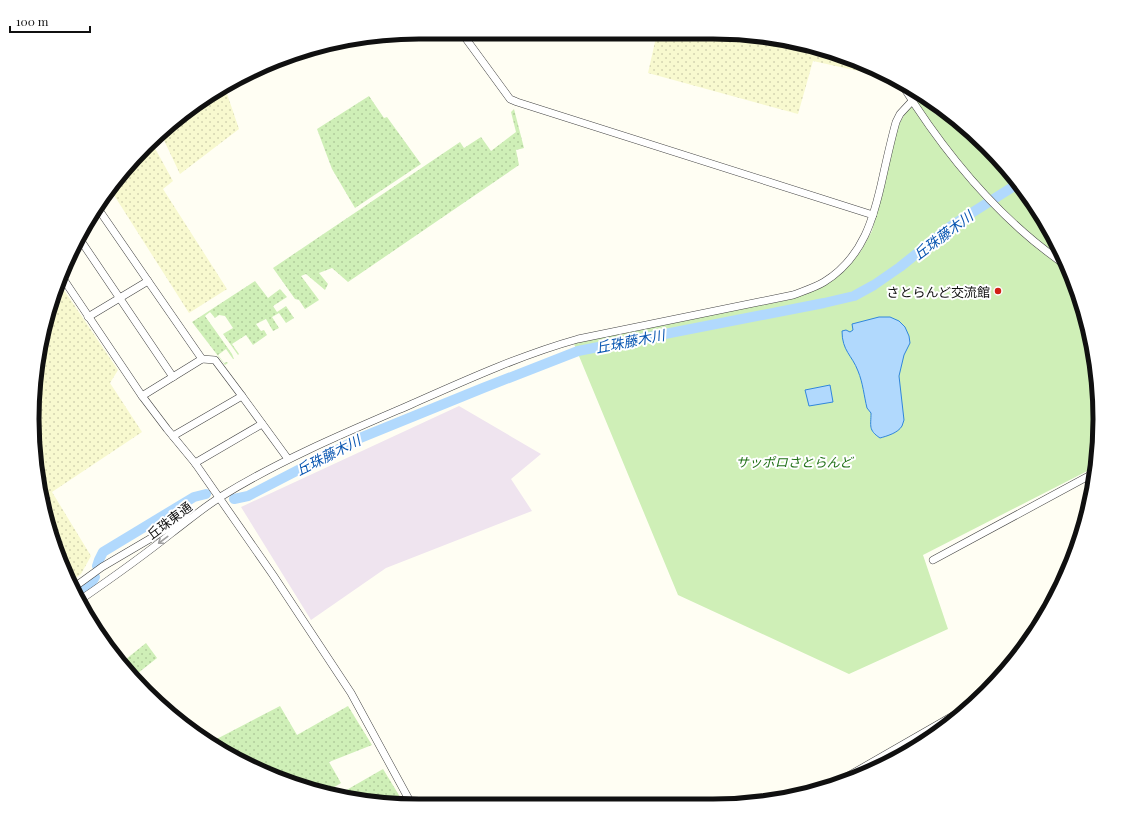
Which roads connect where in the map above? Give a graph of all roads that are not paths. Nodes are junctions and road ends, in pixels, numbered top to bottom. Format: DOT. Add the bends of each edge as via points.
graph roads {
  1 [pos="466,39"];
  2 [pos="907,92"];
  3 [pos="912,101"];
  4 [pos="100,212"];
  5 [pos="874,215"];
  6 [pos="82,243"];
  7 [pos="1058,259"];
  8 [pos="148,281"];
  9 [pos="65,282"];
  10 [pos="120,298"];
  11 [pos="88,317"];
  12 [pos="202,359"];
  13 [pos="173,377"];
  14 [pos="142,396"];
  15 [pos="242,396"];
  16 [pos="262,424"];
  17 [pos="173,436"];
  18 [pos="288,459"];
  19 [pos="195,463"];
  20 [pos="1089,476"];
  21 [pos="220,497"];
  22 [pos="205,508"];
  23 [pos="933,560"];
  24 [pos="77,585"];
  25 [pos="84,597"];
  26 [pos="409,799"];
  1 -- 5 [label="street" via="510,99 516,102"];
  2 -- 3 [label="street"];
  3 -- 5 [label="street" via="896,122"];
  3 -- 7 [label="street" via="938,140 982,192 1023,232"];
  4 -- 8 [label="street"];
  5 -- 18 [label="street" via="862,242 848,262 816,286 793,295 591,335 563,343 473,378"];
  6 -- 10 [label="street"];
  8 -- 10 [label="street"];
  8 -- 12 [label="street"];
  9 -- 11 [label="street"];
  10 -- 11 [label="street"];
  10 -- 13 [label="street"];
  11 -- 14 [label="street"];
  12 -- 13 [label="street"];
  12 -- 15 [label="street" via="215,360"];
  13 -- 14 [label="street"];
  14 -- 17 [label="street"];
  15 -- 16 [label="street"];
  15 -- 17 [label="street"];
  16 -- 18 [label="street"];
  16 -- 19 [label="street"];
  17 -- 19 [label="street"];
  18 -- 21 [label="street"];
  19 -- 21 [label="street"];
  20 -- 23 [label="street"];
  21 -- 22 [label="street"];
  21 -- 26 [label="street" via="351,693"];
  22 -- 24 [label="street, 丘珠東通" via="102,567"];
  22 -- 25 [label="street, 丘珠東通, one-way"];
}
